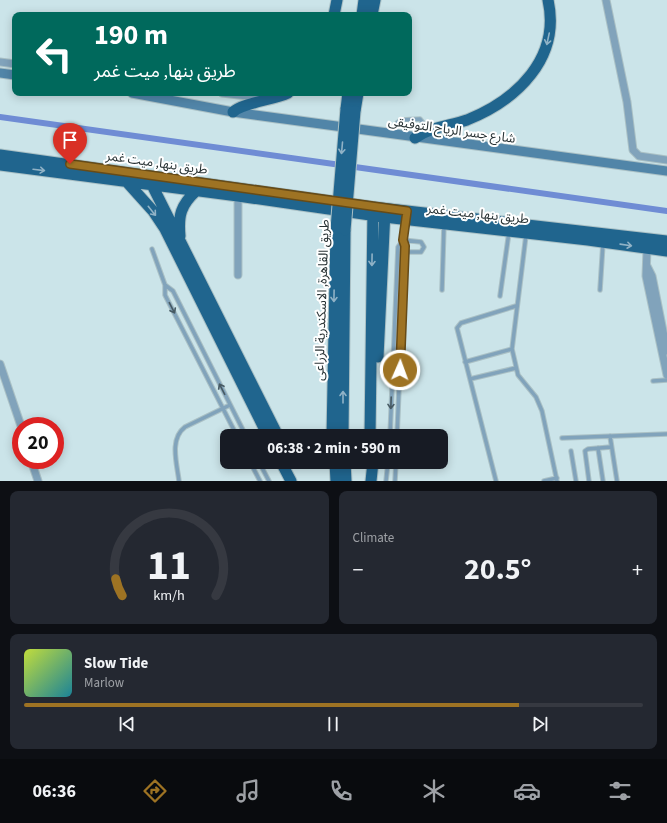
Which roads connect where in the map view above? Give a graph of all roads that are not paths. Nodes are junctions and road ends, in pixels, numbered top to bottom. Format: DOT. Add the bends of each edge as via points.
graph roads {
  1 [pos="337,0"];
  2 [pos="364,0"];
  3 [pos="375,0"];
  4 [pos="548,0"];
  5 [pos="606,0"];
  6 [pos="335,12"];
  7 [pos="362,12"];
  8 [pos="373,12"];
  9 [pos="0,62"];
  10 [pos="12,64"];
  11 [pos="0,73"];
  12 [pos="12,75"];
  13 [pos="148,96"];
  14 [pos="280,96"];
  15 [pos="348,96"];
  16 [pos="357,96"];
  17 [pos="350,110"];
  18 [pos="233,112"];
  19 [pos="395,135"];
  20 [pos="421,136"];
  21 [pos="0,155"];
  22 [pos="667,160"];
  23 [pos="12,162"];
  24 [pos="0,165"];
  25 [pos="667,171"];
  26 [pos="147,175"];
  27 [pos="126,177"];
  28 [pos="153,185"];
  29 [pos="196,191"];
  30 [pos="238,196"];
  31 [pos="373,211"];
  32 [pos="353,213"];
  33 [pos="385,213"];
  34 [pos="406,215"];
  35 [pos="444,224"];
  36 [pos="340,230"];
  37 [pos="509,231"];
  38 [pos="527,233"];
  39 [pos="373,236"];
  40 [pos="403,240"];
  41 [pos="667,241"];
  42 [pos="180,242"];
  43 [pos="603,242"];
  44 [pos="152,248"];
  45 [pos="647,249"];
  46 [pos="667,251"];
  47 [pos="405,252"];
  48 [pos="647,266"];
  49 [pos="238,275"];
  50 [pos="165,285"];
  51 [pos="442,290"];
  52 [pos="600,290"];
  53 [pos="500,296"];
  54 [pos="516,306"];
  55 [pos="512,349"];
  56 [pos="667,351"];
  57 [pos="465,362"];
  58 [pos="0,364"];
  59 [pos="516,368"];
  60 [pos="667,375"];
  61 [pos="470,380"];
  62 [pos="667,380"];
  63 [pos="653,381"];
  64 [pos="230,405"];
  65 [pos="223,409"];
  66 [pos="18,417"];
  67 [pos="233,429"];
  68 [pos="242,429"];
  69 [pos="265,429"];
  70 [pos="274,429"];
  71 [pos="331,429"];
  72 [pos="343,429"];
  73 [pos="370,429"];
  74 [pos="374,429"];
  75 [pos="390,429"];
  76 [pos="397,429"];
  77 [pos="667,434"];
  78 [pos="610,436"];
  79 [pos="562,438"];
  80 [pos="612,447"];
  81 [pos="598,448"];
  82 [pos="571,450"];
  83 [pos="35,469"];
  84 [pos="254,469"];
  85 [pos="263,469"];
  86 [pos="285,469"];
  87 [pos="335,469"];
  88 [pos="345,469"];
  89 [pos="372,469"];
  90 [pos="387,469"];
  91 [pos="396,469"];
  92 [pos="557,479"];
  93 [pos="38,481"];
  94 [pos="179,481"];
  95 [pos="260,481"];
  96 [pos="269,481"];
  97 [pos="291,481"];
  98 [pos="336,481"];
  99 [pos="346,481"];
  100 [pos="371,481"];
  101 [pos="386,481"];
  102 [pos="395,481"];
  103 [pos="496,481"];
  104 [pos="544,481"];
  105 [pos="576,481"];
  106 [pos="589,481"];
  107 [pos="604,481"];
  108 [pos="617,481"];
  1 -- 6 [label="highway"];
  2 -- 7 [label="highway"];
  3 -- 8 [label="highway"];
  4 -- 20 [label="highway, one-way" via="550,26 547,46 539,65 524,84 478,115"];
  5 -- 22 [label="street" via="633,148 636,154 642,157"];
  9 -- 10 [label="street"];
  11 -- 12 [label="main road"];
  13 -- 18 [label="main road, شارع جسر الرياح التوفيقى"];
  14 -- 18 [label="highway" via="241,106"];
  15 -- 17 [label="highway, طريق القاهرة, الاسكندرية الزراعى"];
  16 -- 17 [label="highway, طريق القاهرة, الاسكندرية الزراعى"];
  17 -- 36 [label="highway, طريق القاهرة, الاسكندرية الزراعى, bridge"];
  18 -- 19 [label="main road, شارع جسر الرياح التوفيقى"];
  19 -- 20 [label="main road, شارع جسر الرياح التوفيقى"];
  19 -- 20 [label="lane" via="397,123 401,120 421,120 424,124"];
  20 -- 25 [label="main road, شارع جسر الرياح التوفيقى"];
  21 -- 23 [label="highway, طريق بنها, ميت غمر"];
  23 -- 24 [label="highway, طريق بنها, ميت غمر"];
  23 -- 27 [label="highway, طريق بنها, ميت غمر"];
  26 -- 27 [label="highway, طريق بنها, ميت غمر"];
  26 -- 28 [label="highway"];
  26 -- 31 [label="highway, طريق بنها, ميت غمر"];
  27 -- 28 [label="highway, طريق بنها, ميت غمر"];
  27 -- 69 [label="highway, one-way" via="165,229"];
  28 -- 29 [label="highway, طريق بنها, ميت غمر"];
  28 -- 42 [label="highway"];
  29 -- 30 [label="highway, طريق بنها, ميت غمر"];
  29 -- 42 [label="highway" via="180,210"];
  30 -- 32 [label="highway, طريق بنها, ميت غمر"];
  30 -- 49 [label="street"];
  31 -- 32 [label="highway, طريق بنها, ميت غمر"];
  31 -- 33 [label="highway, طريق بنها, ميت غمر"];
  31 -- 39 [label="highway"];
  32 -- 39 [label="highway" via="364,220"];
  33 -- 34 [label="highway, طريق بنها, ميت غمر"];
  33 -- 74 [label="highway"];
  34 -- 35 [label="highway, طريق بنها, ميت غمر"];
  34 -- 40 [label="lane"];
  34 -- 41 [label="highway, طريق بنها, ميت غمر"];
  35 -- 37 [label="highway, طريق بنها, ميت غمر"];
  35 -- 51 [label="lane"];
  36 -- 71 [label="highway, طريق القاهرة, الاسكندرية الزراعى, one-way"];
  72 -- 36 [label="highway, طريق القاهرة, الاسكندرية الزراعى, one-way"];
  37 -- 38 [label="highway, طريق بنها, ميت غمر"];
  37 -- 53 [label="lane"];
  38 -- 43 [label="highway, طريق بنها, ميت غمر"];
  38 -- 54 [label="lane"];
  39 -- 73 [label="highway, one-way"];
  40 -- 47 [label="lane"];
  40 -- 47 [label="lane" via="421,242 424,247 421,252"];
  40 -- 75 [label="lane, one-way" via="398,247"];
  42 -- 70 [label="highway"];
  43 -- 45 [label="highway, طريق بنها, ميت غمر, one-way"];
  43 -- 52 [label="lane"];
  44 -- 50 [label="lane"];
  45 -- 46 [label="highway, طريق بنها, ميت غمر"];
  45 -- 48 [label="street"];
  47 -- 76 [label="lane"];
  48 -- 56 [label="street" via="652,276"];
  48 -- 60 [label="street" via="646,276"];
  64 -- 50 [label="lane, one-way" via="173,291"];
  50 -- 65 [label="lane, one-way" via="165,295"];
  54 -- 55 [label="lane"];
  54 -- 57 [label="lane" via="459,324 456,328"];
  55 -- 57 [label="lane"];
  55 -- 59 [label="lane"];
  57 -- 61 [label="lane"];
  58 -- 66 [label="street"];
  59 -- 61 [label="lane"];
  59 -- 92 [label="lane" via="522,382 540,404"];
  61 -- 103 [label="lane"];
  62 -- 63 [label="lane"];
  64 -- 65 [label="lane"];
  64 -- 68 [label="lane"];
  65 -- 67 [label="lane"];
  65 -- 94 [label="lane" via="185,427 177,435 175,446"];
  77 -- 78 [label="lane"];
  78 -- 79 [label="lane"];
  78 -- 80 [label="lane"];
  80 -- 81 [label="lane"];
  80 -- 108 [label="lane"];
  81 -- 106 [label="lane" via="585,451"];
  81 -- 107 [label="lane"];
  82 -- 105 [label="lane"];
  83 -- 93 [label="street"];
  84 -- 95 [label="lane"];
  85 -- 96 [label="lane"];
  86 -- 97 [label="highway"];
  87 -- 98 [label="highway"];
  88 -- 99 [label="highway"];
  89 -- 100 [label="highway"];
  90 -- 101 [label="lane"];
  91 -- 102 [label="lane"];
  92 -- 104 [label="lane"];
}
